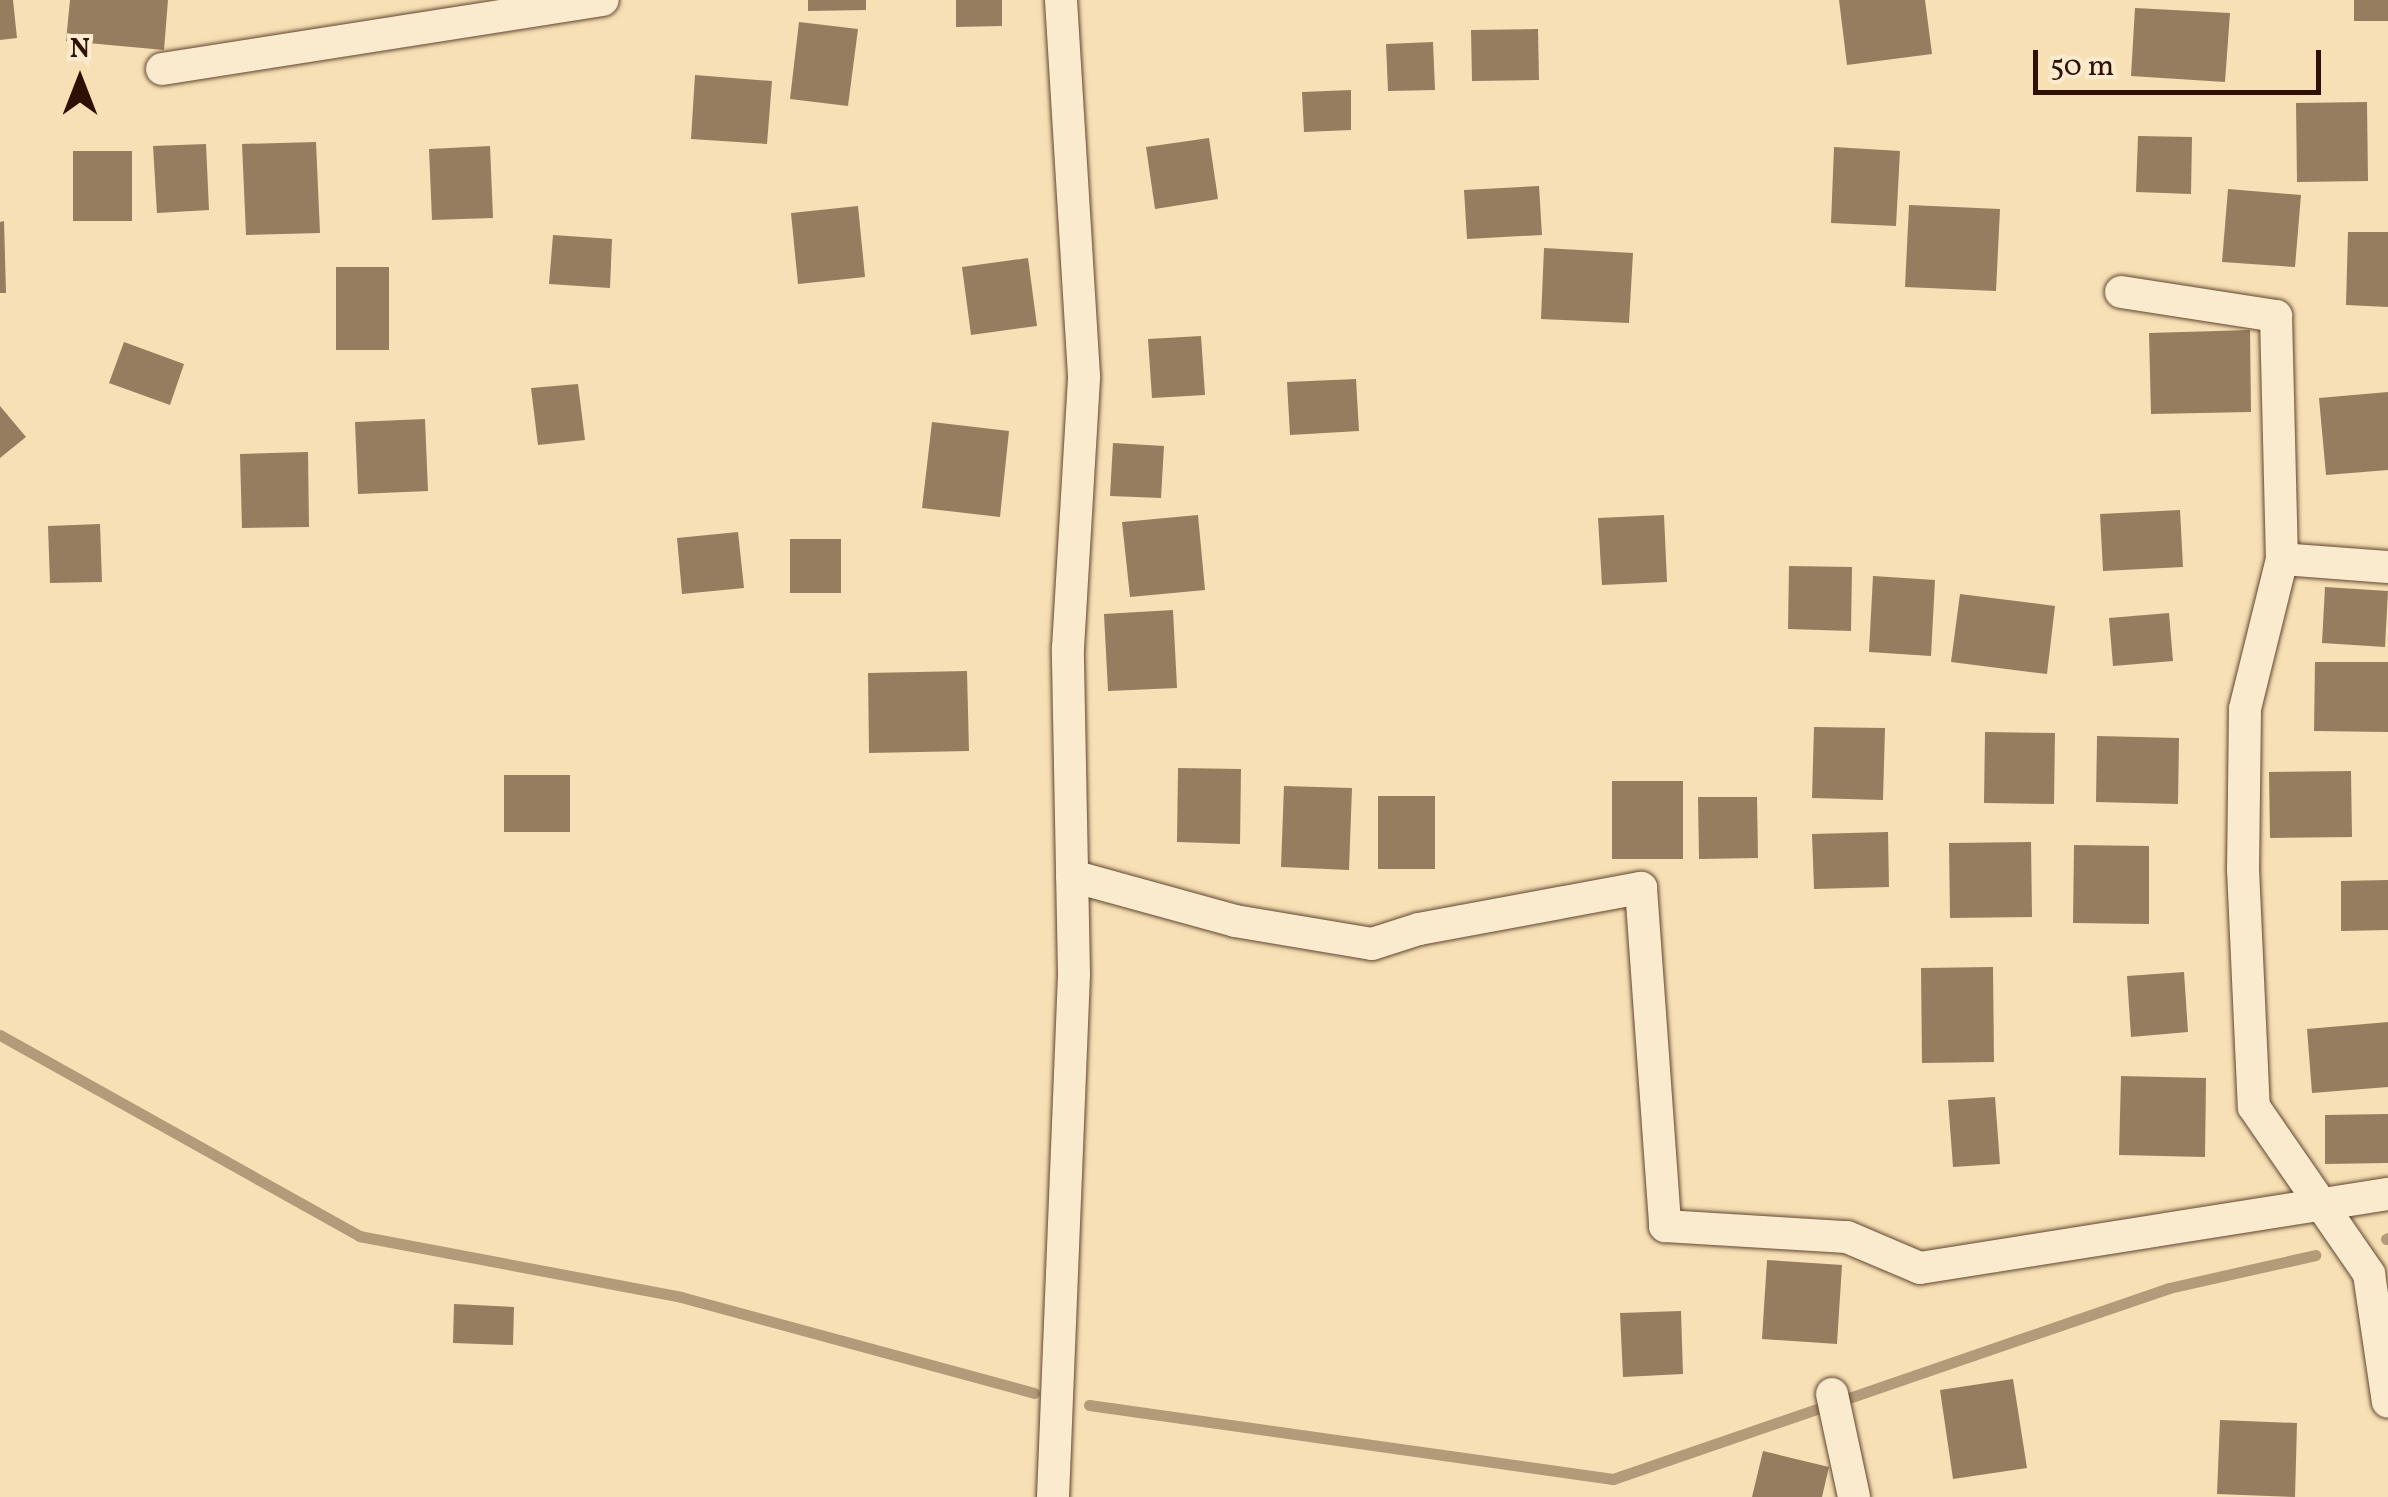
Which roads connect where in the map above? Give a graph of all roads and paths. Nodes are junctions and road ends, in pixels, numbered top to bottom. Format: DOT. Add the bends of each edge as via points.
graph roads {
  1 [pos="603,0"];
  2 [pos="1061,0"];
  3 [pos="162,69"];
  4 [pos="2121,292"];
  5 [pos="2282,559"];
  6 [pos="2388,566"];
  7 [pos="1072,876"];
  8 [pos="2388,1194"];
  9 [pos="2316,1203"];
  10 [pos="1832,1394"];
  11 [pos="2388,1402"];
  12 [pos="1054,1497"];
  13 [pos="1854,1497"];
  1 -- 3 [label="street"];
  2 -- 7 [label="street" via="1084,376 1068,648"];
  4 -- 5 [label="street" via="2276,316"];
  5 -- 6 [label="street"];
  5 -- 9 [label="street" via="2245,710 2243,869 2254,1107"];
  7 -- 9 [label="street" via="1235,921 1372,944 1419,929 1641,888 1664,1226 1848,1237 1920,1268"];
  7 -- 12 [label="street"];
  8 -- 9 [label="street"];
  9 -- 11 [label="street" via="2369,1274"];
  10 -- 13 [label="street"];
}
